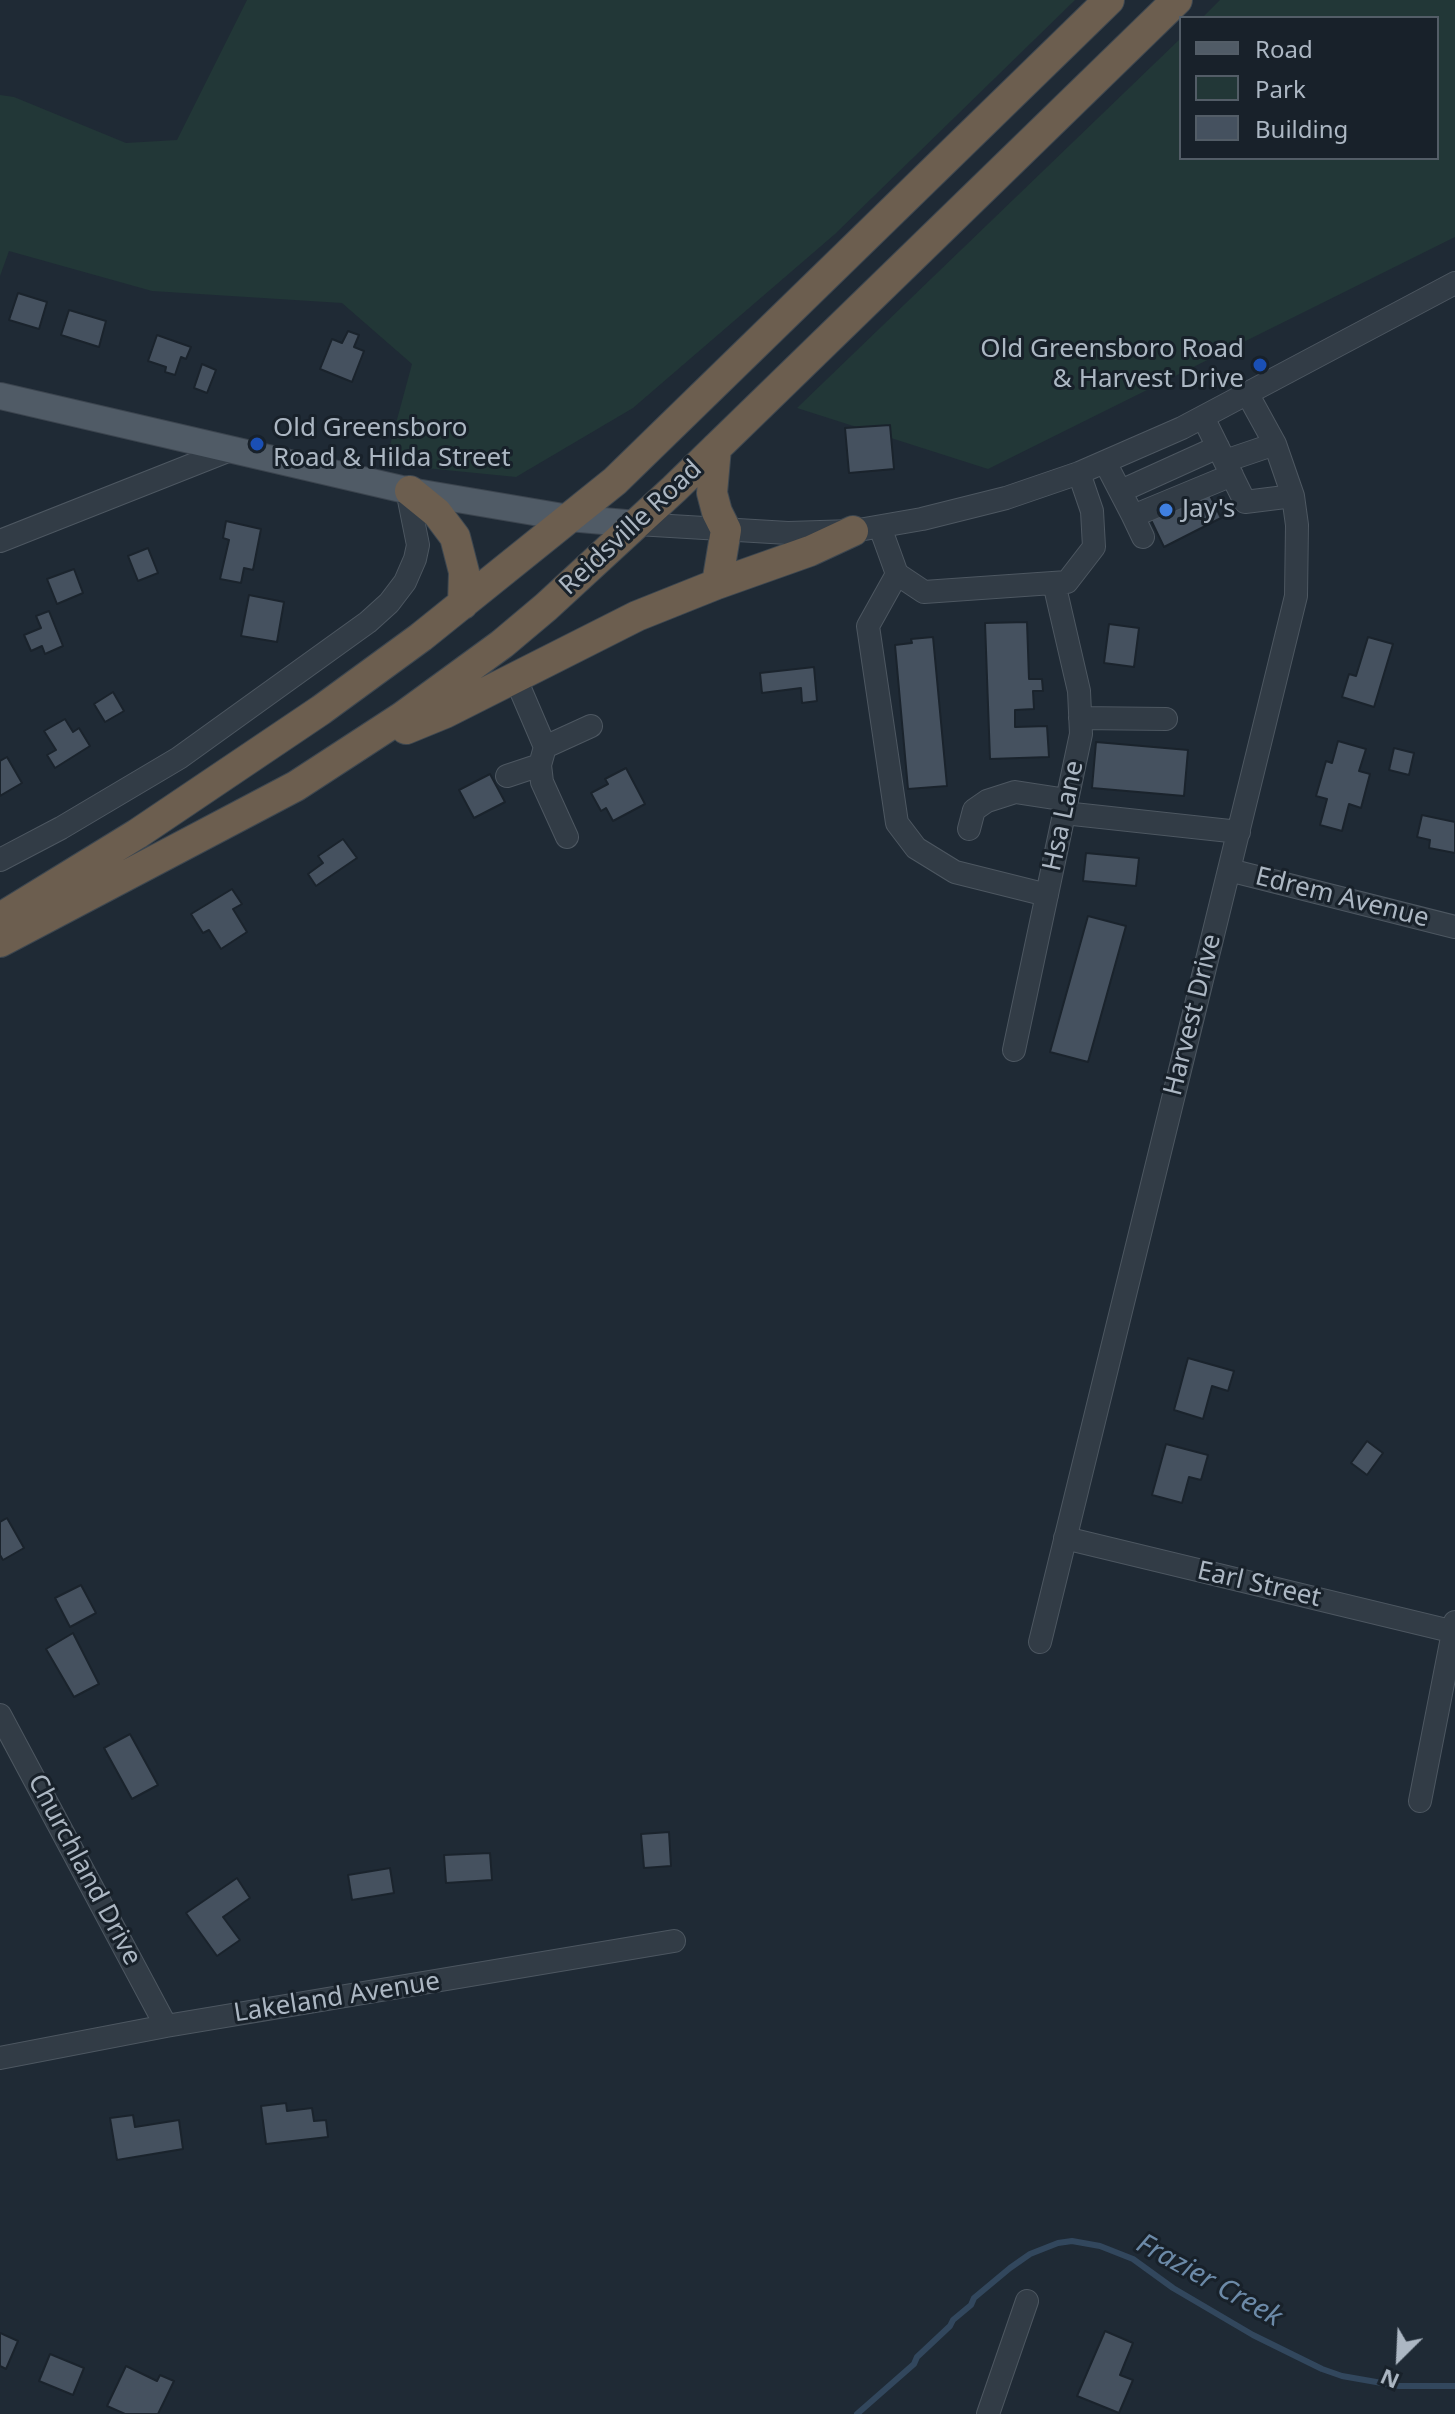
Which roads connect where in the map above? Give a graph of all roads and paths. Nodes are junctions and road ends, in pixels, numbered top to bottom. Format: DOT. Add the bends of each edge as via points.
graph roads {
  1 [pos="1109,0"];
  2 [pos="1177,0"];
  3 [pos="1455,283"];
  4 [pos="1247,393"];
  5 [pos="0,396"];
  6 [pos="1203,417"];
  7 [pos="1275,444"];
  8 [pos="716,448"];
  9 [pos="230,450"];
  10 [pos="1225,461"];
  11 [pos="1105,462"];
  12 [pos="1079,473"];
  13 [pos="408,491"];
  14 [pos="1121,491"];
  15 [pos="1293,496"];
  16 [pos="1133,516"];
  17 [pos="569,518"];
  18 [pos="637,524"];
  19 [pos="866,529"];
  20 [pos="726,530"];
  21 [pos="1143,537"];
  22 [pos="0,541"];
  23 [pos="897,574"];
  24 [pos="1054,583"];
  25 [pos="717,584"];
  26 [pos="463,604"];
  27 [pos="515,677"];
  28 [pos="1080,718"];
  29 [pos="1166,719"];
  30 [pos="591,726"];
  31 [pos="349,753"];
  32 [pos="543,756"];
  33 [pos="507,776"];
  34 [pos="1066,807"];
  35 [pos="969,829"];
  36 [pos="1239,832"];
  37 [pos="567,837"];
  38 [pos="0,860"];
  39 [pos="1229,870"];
  40 [pos="1047,895"];
  41 [pos="0,918"];
  42 [pos="1455,927"];
  43 [pos="0,942"];
  44 [pos="1014,1050"];
  45 [pos="1065,1538"];
  46 [pos="1454,1628"];
  47 [pos="1040,1642"];
  48 [pos="0,1715"];
  49 [pos="1420,1801"];
  50 [pos="674,1941"];
  51 [pos="166,2026"];
  52 [pos="0,2058"];
  53 [pos="1027,2301"];
  54 [pos="988,2414"];
  1 -- 17 [label="highway, Reidsville Road" via="615,481"];
  2 -- 8 [label="highway, Reidsville Road"];
  3 -- 4 [label="street"];
  4 -- 6 [label="street"];
  4 -- 7 [label="street, Harvest Drive"];
  5 -- 9 [label="main road"];
  6 -- 10 [label="street"];
  6 -- 11 [label="street"];
  7 -- 10 [label="street"];
  7 -- 15 [label="street, Harvest Drive"];
  8 -- 18 [label="highway, Reidsville Road"];
  8 -- 20 [label="highway" via="712,493"];
  9 -- 13 [label="main road"];
  9 -- 22 [label="street"];
  10 -- 14 [label="street"];
  10 -- 15 [label="street" via="1245,502"];
  10 -- 16 [label="street"];
  11 -- 12 [label="street"];
  11 -- 14 [label="street"];
  12 -- 19 [label="street" via="967,509"];
  12 -- 24 [label="street" via="1092,511 1094,547 1067,582"];
  13 -- 17 [label="main road"];
  13 -- 26 [label="highway" via="437,513 455,537 464,572"];
  13 -- 38 [label="street" via="418,545 415,559 405,582 368,622 179,758"];
  14 -- 16 [label="street"];
  15 -- 36 [label="street, Harvest Drive" via="1296,596"];
  16 -- 21 [label="street"];
  17 -- 18 [label="main road"];
  17 -- 26 [label="highway, Reidsville Road"];
  18 -- 20 [label="street"];
  18 -- 31 [label="highway, Reidsville Road" via="502,644"];
  19 -- 20 [label="street"];
  19 -- 23 [label="street"];
  19 -- 25 [label="highway"];
  20 -- 25 [label="highway"];
  23 -- 24 [label="street" via="924,592"];
  23 -- 40 [label="street" via="868,626 897,823 916,848 955,872"];
  24 -- 28 [label="street, Hsa Lane" via="1079,691"];
  25 -- 27 [label="highway" via="637,616"];
  26 -- 41 [label="highway, Reidsville Road" via="273,744"];
  27 -- 31 [label="highway"];
  27 -- 32 [label="street"];
  28 -- 29 [label="street"];
  28 -- 34 [label="street, Hsa Lane"];
  30 -- 32 [label="street"];
  31 -- 43 [label="highway, Reidsville Road" via="239,818"];
  32 -- 33 [label="street"];
  32 -- 37 [label="street" via="542,782"];
  34 -- 35 [label="street" via="1015,792 974,810"];
  34 -- 36 [label="street"];
  34 -- 40 [label="street, Hsa Lane"];
  36 -- 39 [label="street, Harvest Drive"];
  39 -- 42 [label="street, Edrem Avenue"];
  39 -- 45 [label="street, Harvest Drive"];
  40 -- 44 [label="street, Hsa Lane"];
  45 -- 46 [label="street, Earl Street"];
  45 -- 47 [label="street, Harvest Drive"];
  46 -- 49 [label="street"];
  48 -- 51 [label="street, Churchland Drive"];
  50 -- 51 [label="street, Lakeland Avenue"];
  51 -- 52 [label="street, Lakeland Avenue"];
  53 -- 54 [label="street"];
}
